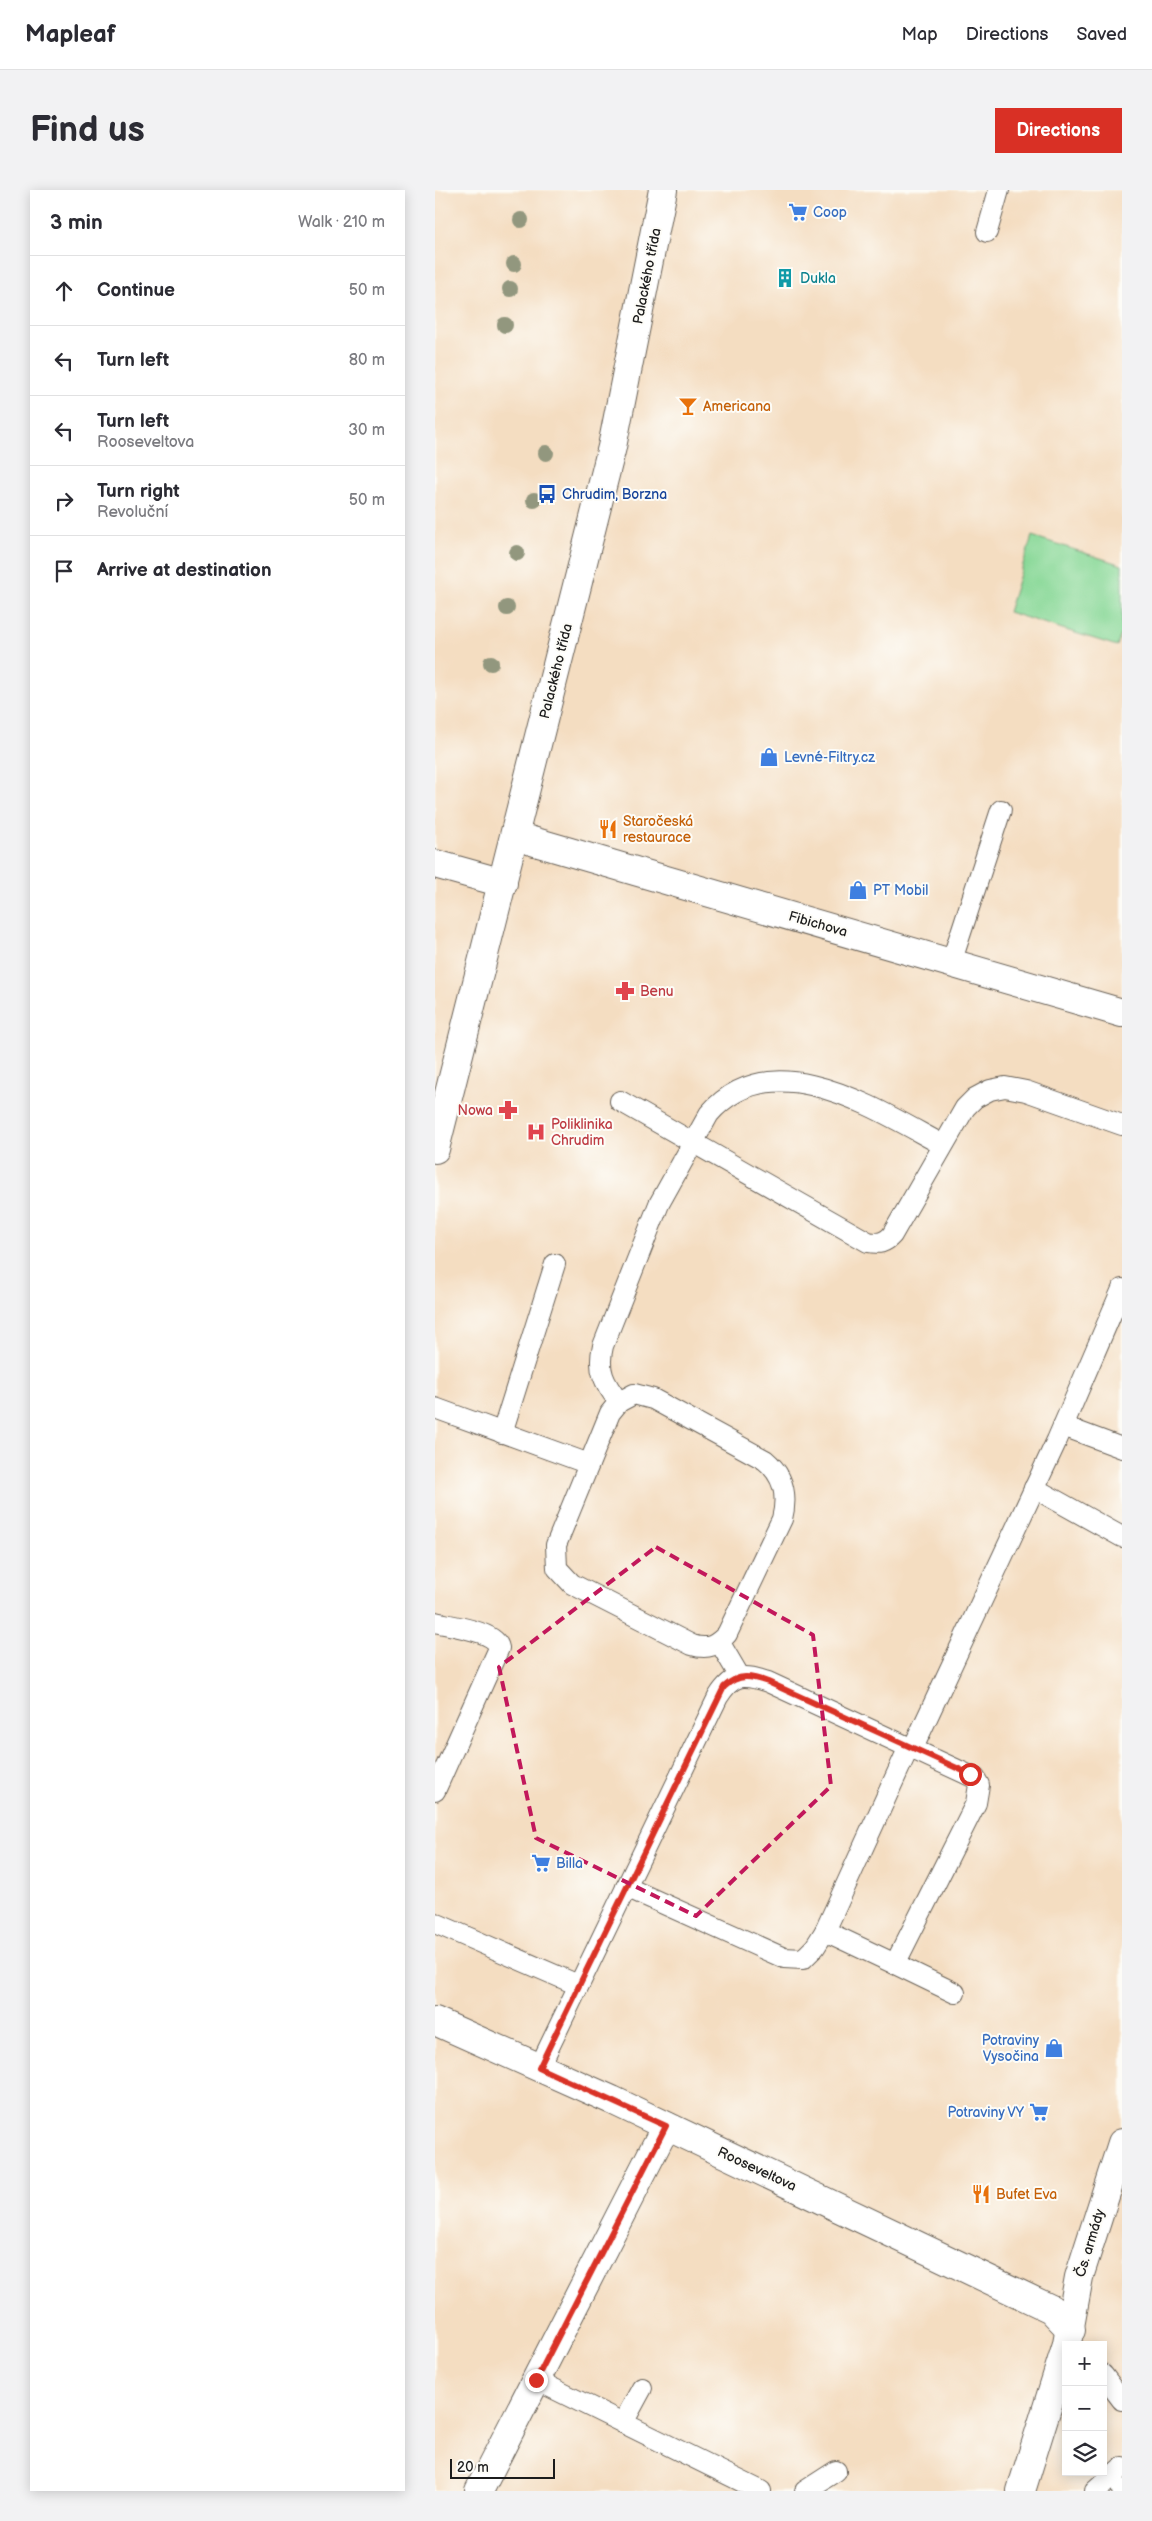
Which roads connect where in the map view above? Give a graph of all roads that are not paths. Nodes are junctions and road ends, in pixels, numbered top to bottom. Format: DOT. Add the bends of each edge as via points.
graph roads {
  1 [pos="663,190"];
  2 [pos="999,190"];
  3 [pos="987,232"];
  4 [pos="1001,810"];
  5 [pos="515,836"];
  6 [pos="435,864"];
  7 [pos="503,883"];
  8 [pos="951,963"];
  9 [pos="1122,1013"];
  10 [pos="620,1101"];
  11 [pos="1122,1126"];
  12 [pos="693,1143"];
  13 [pos="943,1145"];
  14 [pos="435,1149"];
  15 [pos="555,1264"];
  16 [pos="1122,1289"];
  17 [pos="619,1402"];
  18 [pos="435,1408"];
  19 [pos="1063,1426"];
  20 [pos="502,1433"];
  21 [pos="1122,1448"];
  22 [pos="589,1464"];
  23 [pos="1034,1488"];
  24 [pos="1122,1537"];
  25 [pos="435,1622"];
  26 [pos="720,1643"];
  27 [pos="740,1677"];
  28 [pos="911,1747"];
  29 [pos="435,1791"];
  30 [pos="625,1886"];
  31 [pos="435,1923"];
  32 [pos="825,1931"];
  33 [pos="895,1964"];
  34 [pos="578,1985"];
  35 [pos="955,1993"];
  36 [pos="435,2021"];
  37 [pos="539,2068"];
  38 [pos="666,2126"];
  39 [pos="1122,2143"];
  40 [pos="1070,2341"];
  41 [pos="1071,2341"];
  42 [pos="1062,2369"];
  43 [pos="536,2380"];
  44 [pos="1107,2380"];
  45 [pos="642,2388"];
  46 [pos="1122,2400"];
  47 [pos="623,2423"];
  48 [pos="1122,2467"];
  49 [pos="836,2471"];
  50 [pos="479,2491"];
  51 [pos="761,2491"];
  52 [pos="805,2491"];
  53 [pos="1021,2491"];
  54 [pos="1095,2491"];
  1 -- 5 [label="street, Palackého třída" via="612,447"];
  2 -- 3 [label="lane"];
  4 -- 8 [label="lane"];
  5 -- 7 [label="street, Palackého třída"];
  5 -- 8 [label="street, Fibichova"];
  6 -- 7 [label="street"];
  7 -- 14 [label="street, Palackého třída"];
  8 -- 9 [label="street, Fibichova"];
  10 -- 12 [label="lane"];
  11 -- 13 [label="lane" via="1026,1091 1005,1087 975,1098 965,1108"];
  12 -- 13 [label="lane" via="718,1104 740,1090 779,1080 849,1097"];
  12 -- 13 [label="lane" via="868,1242 878,1243 893,1236"];
  12 -- 17 [label="lane" via="652,1221 603,1346 600,1358 602,1376"];
  15 -- 20 [label="lane"];
  16 -- 19 [label="lane"];
  17 -- 22 [label="lane" via="610,1413"];
  17 -- 26 [label="lane" via="634,1394 653,1399 765,1460 779,1476 785,1495 782,1519"];
  18 -- 20 [label="lane"];
  19 -- 21 [label="lane"];
  19 -- 23 [label="lane"];
  20 -- 22 [label="lane"];
  22 -- 26 [label="lane" via="556,1545 557,1568 572,1584 692,1645 702,1648"];
  23 -- 24 [label="lane"];
  23 -- 28 [label="lane"];
  25 -- 29 [label="lane" via="486,1634 495,1639 499,1648"];
  26 -- 27 [label="lane"];
  27 -- 28 [label="lane" via="749,1676 768,1682"];
  27 -- 30 [label="lane" via="731,1681 718,1697"];
  28 -- 32 [label="lane"];
  28 -- 33 [label="lane" via="970,1774 979,1786 979,1794"];
  30 -- 32 [label="lane" via="792,1960 803,1959 809,1954"];
  30 -- 34 [label="lane"];
  31 -- 34 [label="lane"];
  32 -- 33 [label="lane"];
  33 -- 35 [label="lane"];
  34 -- 37 [label="lane"];
  36 -- 37 [label="street, Rooseveltova"];
  37 -- 38 [label="street, Rooseveltova"];
  38 -- 40 [label="street, Rooseveltova" via="1051,2308"];
  38 -- 43 [label="street"];
  39 -- 41 [label="street, Čs. armády" via="1079,2278"];
  42 -- 53 [label="street, Čs. armády"];
  43 -- 47 [label="lane"];
  43 -- 50 [label="street"];
  44 -- 46 [label="lane"];
  45 -- 47 [label="lane"];
  47 -- 51 [label="lane"];
  48 -- 54 [label="lane"];
  49 -- 52 [label="lane"];
}
